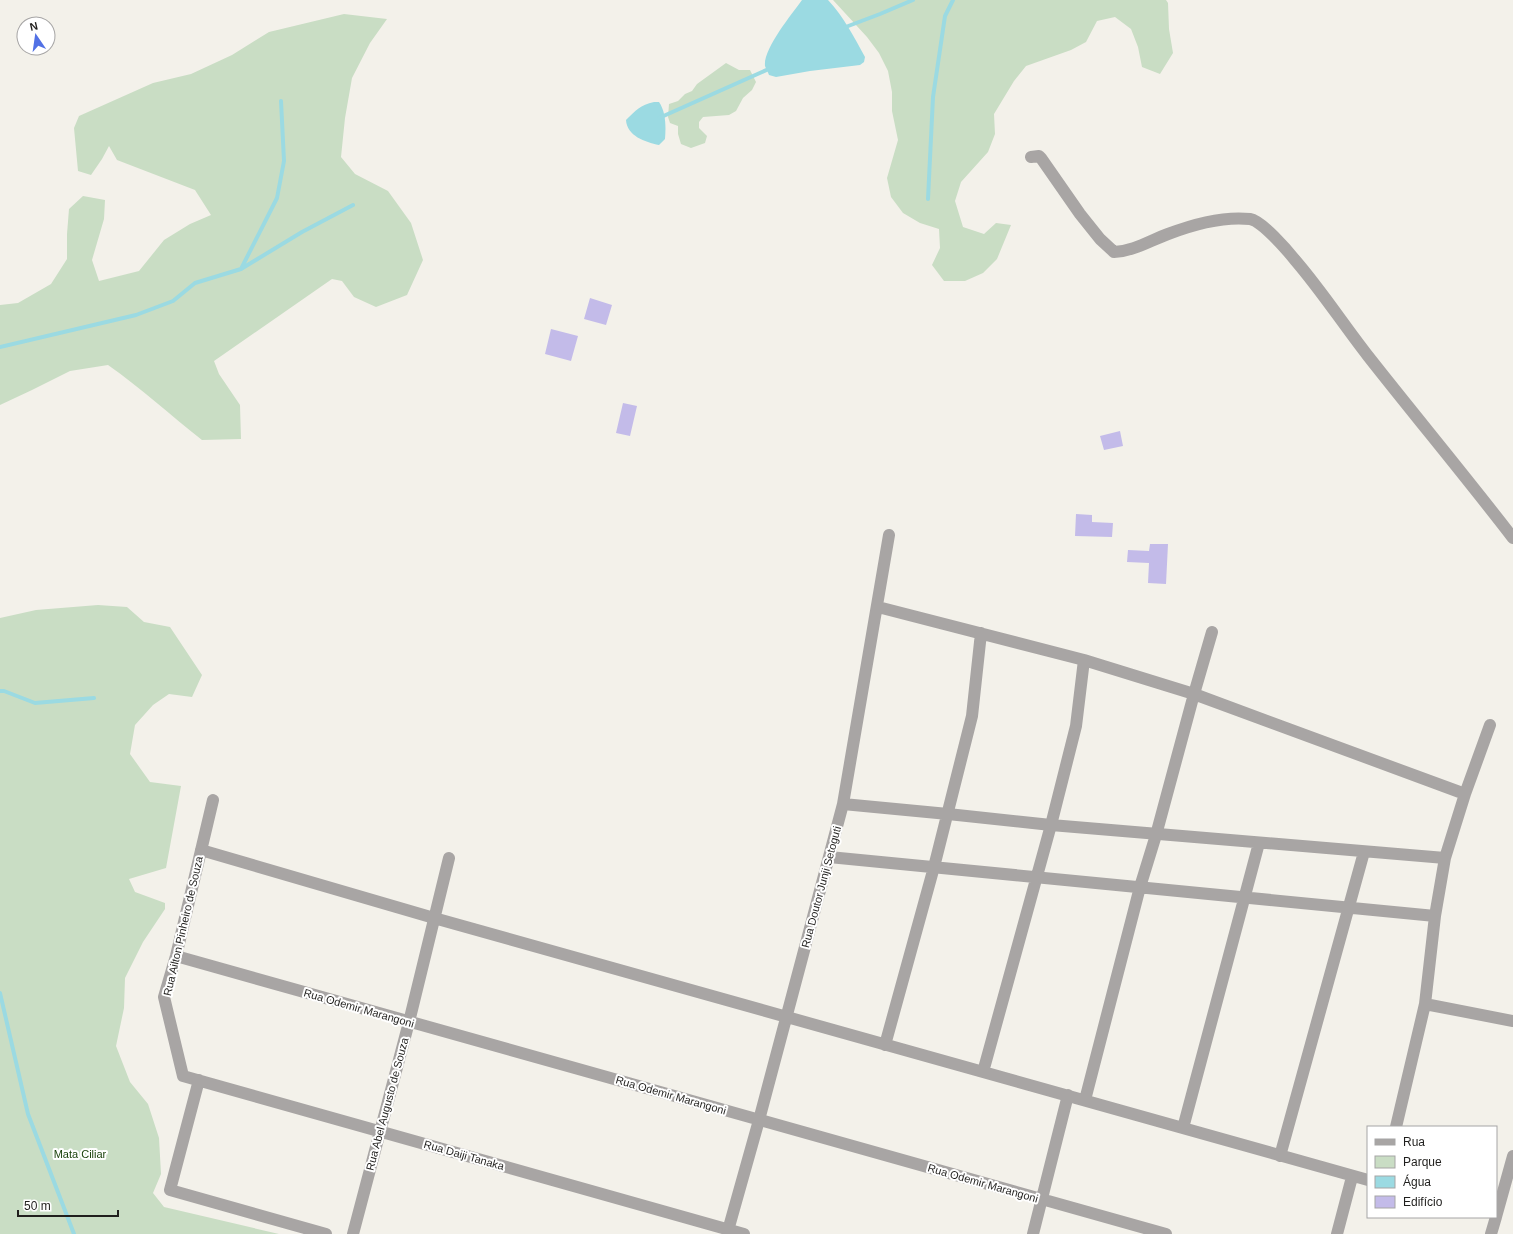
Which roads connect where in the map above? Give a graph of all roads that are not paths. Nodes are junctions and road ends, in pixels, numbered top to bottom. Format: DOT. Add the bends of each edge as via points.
graph roads {
  1 [pos="1031,157"];
  2 [pos="889,534"];
  3 [pos="1513,538"];
  4 [pos="878,607"];
  5 [pos="1212,632"];
  6 [pos="981,633"];
  7 [pos="1084,660"];
  8 [pos="1194,694"];
  9 [pos="1490,725"];
  10 [pos="1465,794"];
  11 [pos="213,800"];
  12 [pos="843,804"];
  13 [pos="948,814"];
  14 [pos="1050,825"];
  15 [pos="1156,835"];
  16 [pos="1259,843"];
  17 [pos="201,850"];
  18 [pos="1364,852"];
  19 [pos="829,857"];
  20 [pos="449,858"];
  21 [pos="1445,858"];
  22 [pos="934,867"];
  23 [pos="1036,877"];
  24 [pos="1140,887"];
  25 [pos="1245,898"];
  26 [pos="1350,908"];
  27 [pos="1436,916"];
  28 [pos="434,918"];
  29 [pos="176,956"];
  30 [pos="1425,1004"];
  31 [pos="787,1017"];
  32 [pos="1513,1021"];
  33 [pos="409,1022"];
  34 [pos="885,1044"];
  35 [pos="983,1072"];
  36 [pos="184,1076"];
  37 [pos="199,1080"];
  38 [pos="1068,1096"];
  39 [pos="1085,1100"];
  40 [pos="759,1120"];
  41 [pos="1396,1126"];
  42 [pos="1183,1128"];
  43 [pos="380,1132"];
  44 [pos="1280,1156"];
  45 [pos="1513,1156"];
  46 [pos="1352,1177"];
  47 [pos="1367,1180"];
  48 [pos="1043,1200"];
  49 [pos="1497,1211"];
  50 [pos="1495,1218"];
  51 [pos="728,1232"];
  52 [pos="326,1234"];
  53 [pos="353,1234"];
  54 [pos="744,1234"];
  55 [pos="1034,1234"];
  56 [pos="1166,1234"];
  57 [pos="1337,1234"];
  58 [pos="1491,1234"];
  1 -- 3 [label="street" via="1042,158 1080,214 1114,252 1140,247 1190,226 1225,218 1252,220 1267,230 1294,258 1354,339"];
  2 -- 4 [label="street, Rua Doutor Junji Setoguti"];
  4 -- 6 [label="street"];
  4 -- 12 [label="street, Rua Doutor Junji Setoguti"];
  5 -- 8 [label="street"];
  6 -- 7 [label="street"];
  6 -- 13 [label="street" via="972,716"];
  7 -- 8 [label="street"];
  7 -- 14 [label="street" via="1076,726"];
  8 -- 10 [label="street"];
  8 -- 15 [label="street"];
  9 -- 10 [label="street"];
  10 -- 21 [label="street"];
  11 -- 17 [label="street, Rua Ailton Pinheiro de Souza"];
  12 -- 13 [label="street"];
  12 -- 19 [label="street, Rua Doutor Junji Setoguti"];
  13 -- 14 [label="street"];
  13 -- 22 [label="street"];
  14 -- 15 [label="street"];
  14 -- 23 [label="street"];
  15 -- 16 [label="street"];
  15 -- 24 [label="street"];
  16 -- 18 [label="street"];
  16 -- 25 [label="street"];
  17 -- 28 [label="street"];
  17 -- 29 [label="street, Rua Ailton Pinheiro de Souza"];
  18 -- 21 [label="street"];
  18 -- 26 [label="street"];
  19 -- 22 [label="street"];
  19 -- 31 [label="street, Rua Doutor Junji Setoguti"];
  20 -- 28 [label="street, Rua Abel Augusto de Souza"];
  21 -- 27 [label="street"];
  22 -- 23 [label="street"];
  22 -- 34 [label="street"];
  23 -- 24 [label="street"];
  23 -- 35 [label="street"];
  24 -- 25 [label="street"];
  24 -- 39 [label="street"];
  25 -- 26 [label="street"];
  25 -- 42 [label="street"];
  26 -- 27 [label="street"];
  26 -- 44 [label="street"];
  27 -- 30 [label="street"];
  28 -- 31 [label="street"];
  28 -- 33 [label="street, Rua Abel Augusto de Souza"];
  29 -- 33 [label="street, Rua Odemir Marangoni"];
  29 -- 36 [label="street, Rua Ailton Pinheiro de Souza" via="164,997"];
  30 -- 32 [label="street"];
  30 -- 41 [label="street"];
  31 -- 34 [label="street"];
  31 -- 40 [label="street, Rua Doutor Junji Setoguti"];
  33 -- 40 [label="street, Rua Odemir Marangoni"];
  33 -- 43 [label="street, Rua Abel Augusto de Souza"];
  34 -- 35 [label="street"];
  35 -- 38 [label="street"];
  36 -- 37 [label="street, Rua Daiji Tanaka"];
  37 -- 43 [label="street, Rua Daiji Tanaka"];
  37 -- 52 [label="street" via="170,1190"];
  38 -- 39 [label="street"];
  38 -- 48 [label="street"];
  39 -- 42 [label="street"];
  40 -- 48 [label="street, Rua Odemir Marangoni"];
  40 -- 51 [label="street, Rua Doutor Junji Setoguti"];
  42 -- 44 [label="street"];
  43 -- 51 [label="street, Rua Daiji Tanaka"];
  43 -- 53 [label="street, Rua Abel Augusto de Souza"];
  44 -- 46 [label="street"];
  45 -- 49 [label="street"];
  46 -- 47 [label="street"];
  46 -- 57 [label="street"];
  48 -- 55 [label="street"];
  48 -- 56 [label="street, Rua Odemir Marangoni"];
  50 -- 58 [label="street"];
  51 -- 54 [label="street, Rua Daiji Tanaka"];
}
